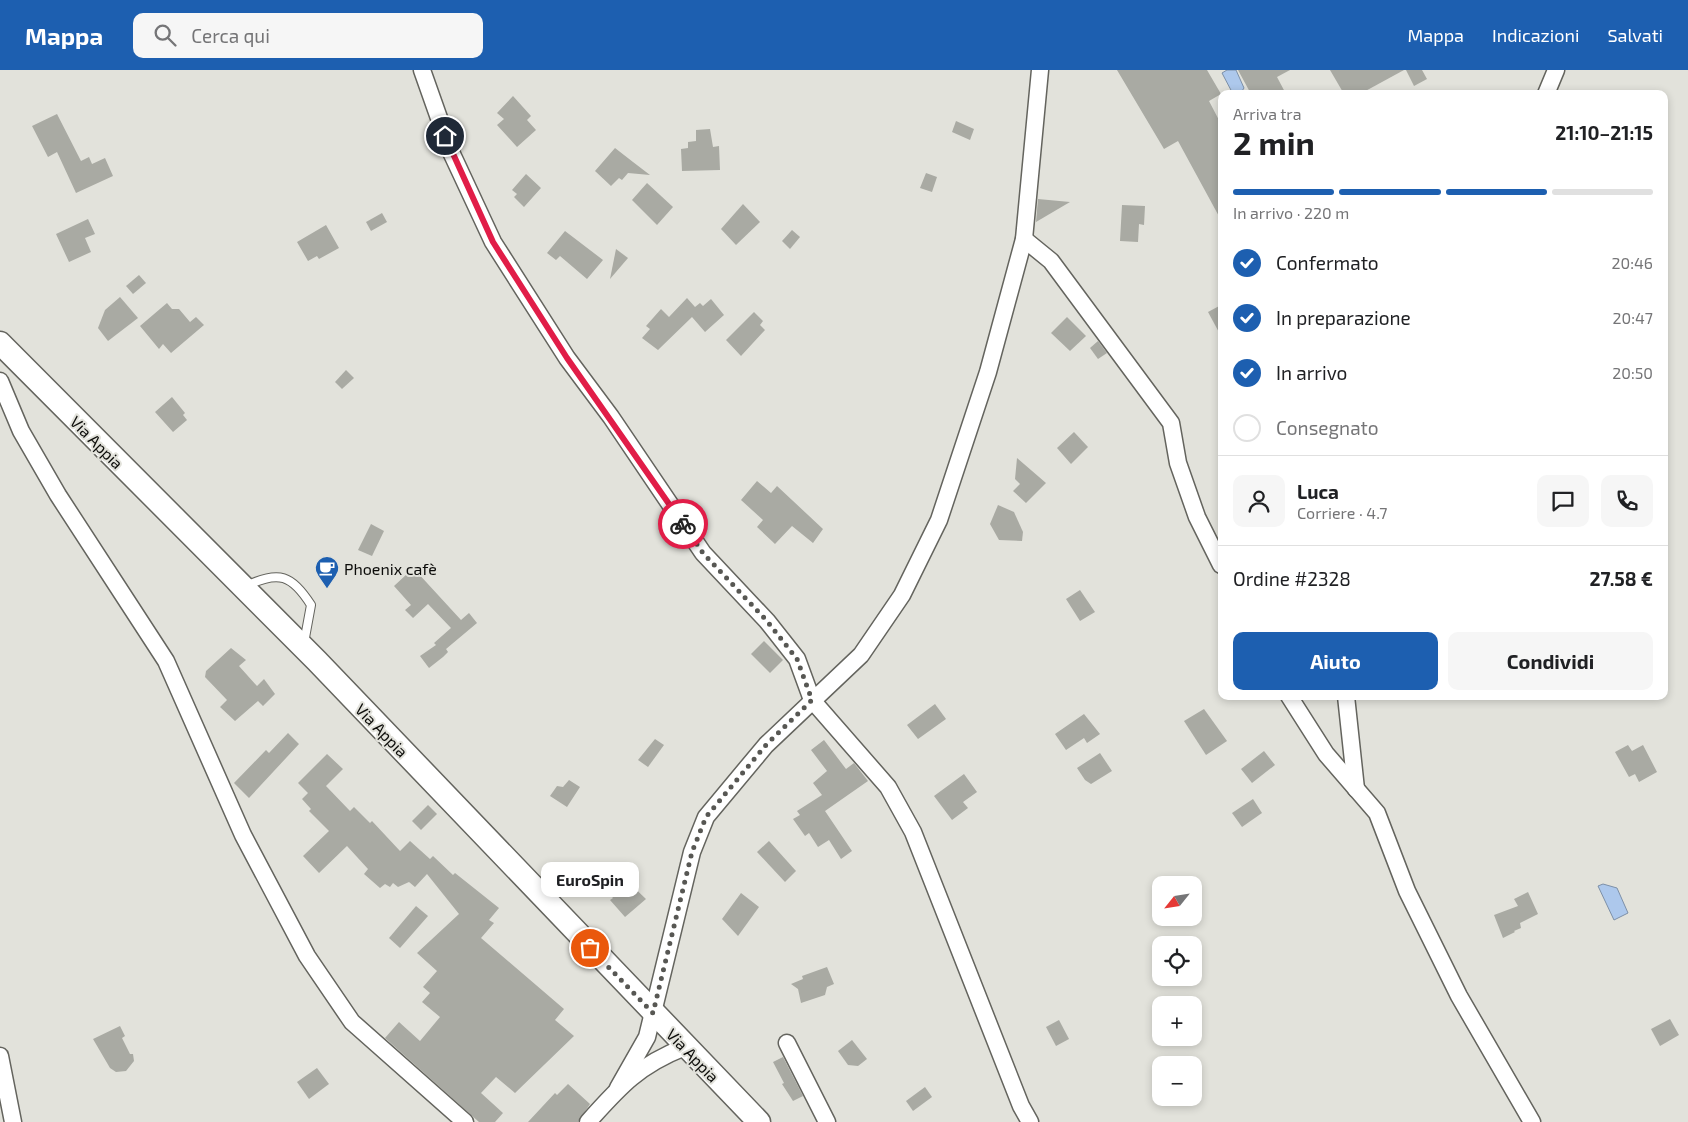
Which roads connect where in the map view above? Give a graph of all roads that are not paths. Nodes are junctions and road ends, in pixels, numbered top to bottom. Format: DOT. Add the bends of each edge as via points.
graph roads {
  1 [pos="422,70"];
  2 [pos="1040,70"];
  3 [pos="1556,70"];
  4 [pos="1548,90"];
  5 [pos="1024,239"];
  6 [pos="0,343"];
  7 [pos="0,381"];
  8 [pos="1218,559"];
  9 [pos="243,588"];
  10 [pos="303,647"];
  11 [pos="812,700"];
  12 [pos="1292,700"];
  13 [pos="1346,700"];
  14 [pos="1356,789"];
  15 [pos="653,1013"];
  16 [pos="787,1043"];
  17 [pos="685,1047"];
  18 [pos="0,1056"];
  19 [pos="618,1088"];
  20 [pos="13,1122"];
  21 [pos="465,1122"];
  22 [pos="588,1122"];
  23 [pos="758,1122"];
  24 [pos="827,1122"];
  25 [pos="1030,1122"];
  26 [pos="1532,1122"];
  1 -- 11 [label="street" via="451,152 493,242 567,358 703,553 767,621 797,659"];
  2 -- 5 [label="street"];
  3 -- 4 [label="street"];
  5 -- 8 [label="street" via="1051,261 1171,423 1178,463 1197,517"];
  5 -- 11 [label="street" via="988,372 940,520 902,595 860,656"];
  6 -- 9 [label="main road, Via Appia"];
  7 -- 21 [label="street" via="21,431 58,495 166,661 243,835 307,956 352,1022"];
  9 -- 10 [label="main road, Via Appia"];
  9 -- 10 [label="lane" via="272,576 285,576 294,584 311,605"];
  10 -- 15 [label="main road, Via Appia"];
  11 -- 15 [label="street" via="766,745 706,817 692,852"];
  11 -- 25 [label="street" via="888,787 913,832"];
  12 -- 14 [label="street" via="1326,754"];
  13 -- 14 [label="street"];
  14 -- 26 [label="street" via="1377,813 1407,891 1459,996"];
  15 -- 17 [label="main road, Via Appia"];
  15 -- 19 [label="street" via="647,1037"];
  16 -- 24 [label="street"];
  17 -- 19 [label="street" via="644,1066"];
  17 -- 23 [label="main road, Via Appia"];
  18 -- 20 [label="street"];
  19 -- 22 [label="street"];
}
